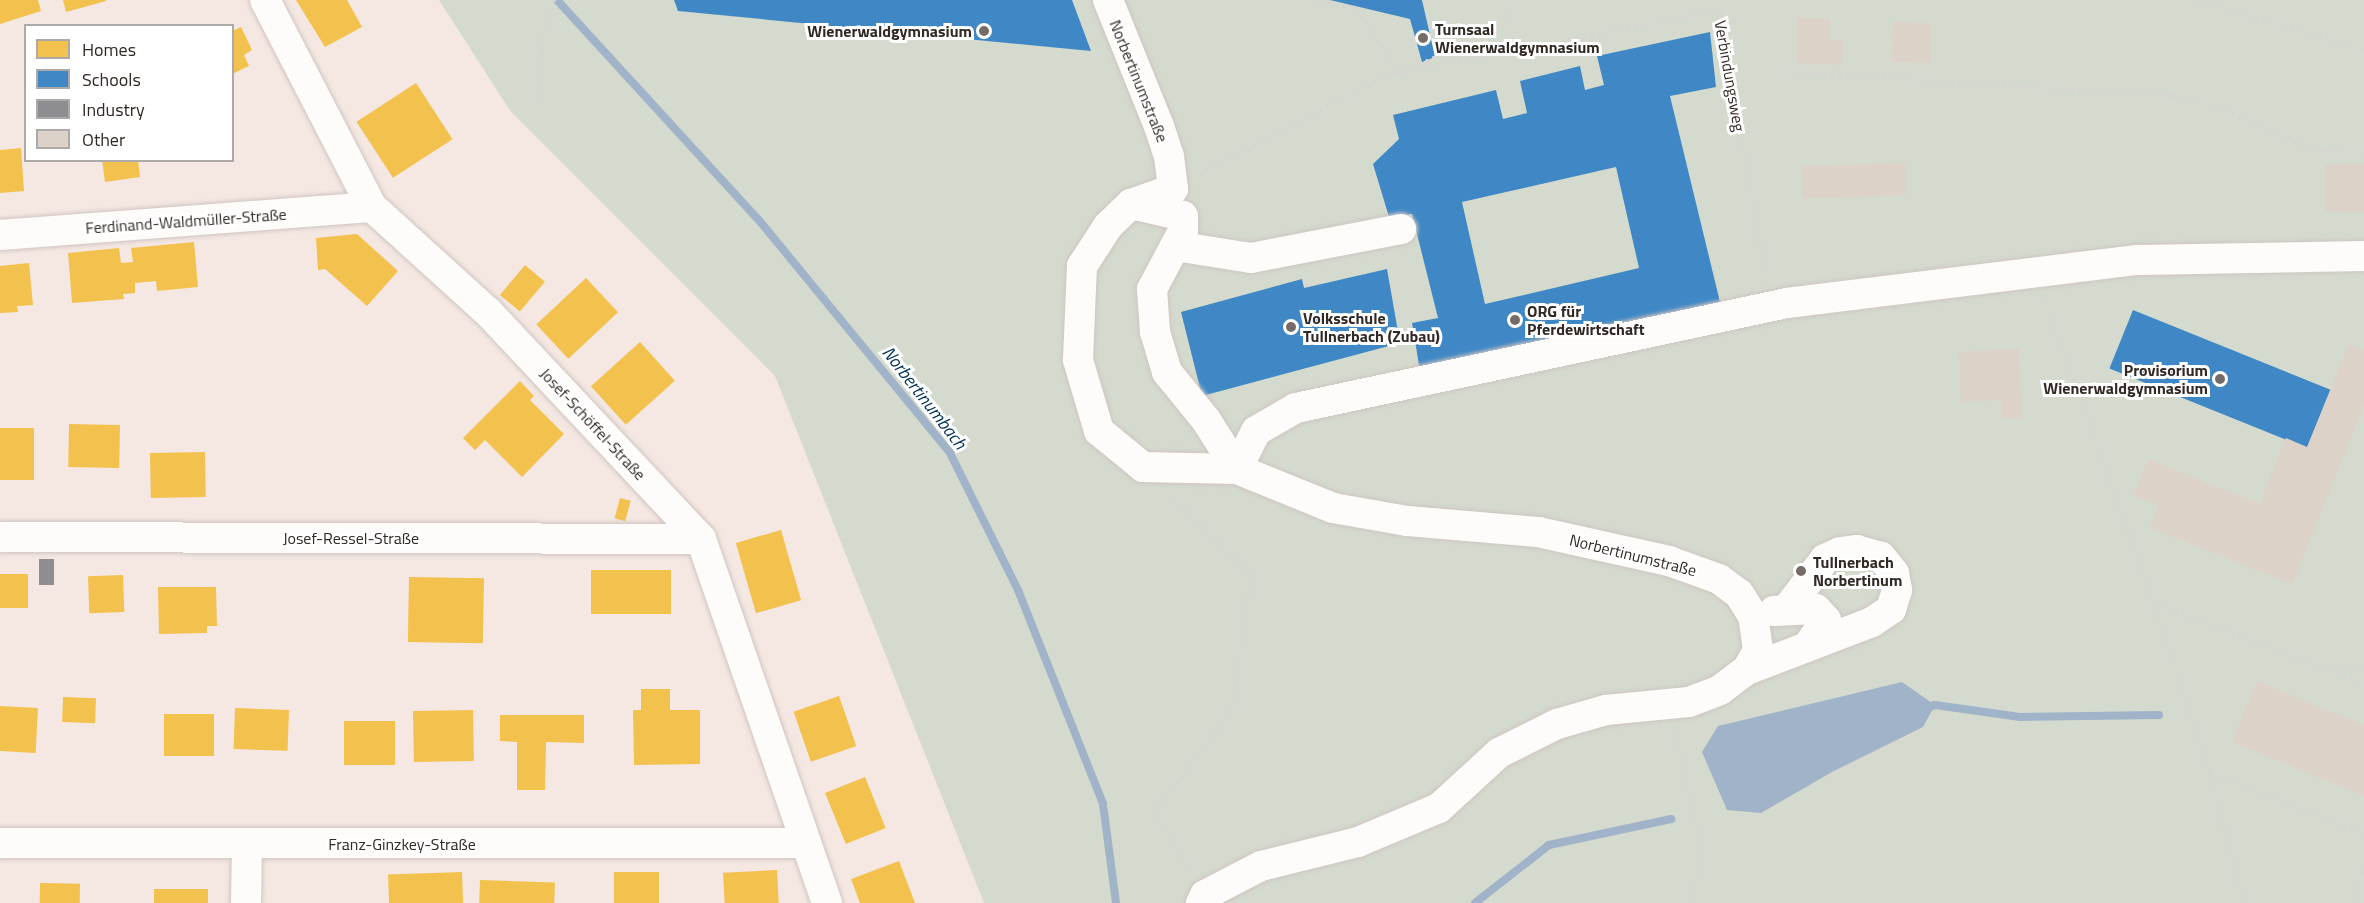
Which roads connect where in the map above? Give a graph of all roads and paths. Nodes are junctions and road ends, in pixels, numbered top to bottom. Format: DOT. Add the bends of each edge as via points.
graph roads {
  1 [pos="266,0"];
  2 [pos="554,0"];
  3 [pos="1108,0"];
  4 [pos="1313,0"];
  5 [pos="1515,0"];
  6 [pos="2197,0"];
  7 [pos="2364,50"];
  8 [pos="1786,72"];
  9 [pos="1399,73"];
  10 [pos="539,103"];
  11 [pos="2364,152"];
  12 [pos="1178,202"];
  13 [pos="372,207"];
  14 [pos="1401,229"];
  15 [pos="0,235"];
  16 [pos="1175,246"];
  17 [pos="2364,256"];
  18 [pos="2034,273"];
  19 [pos="1767,285"];
  20 [pos="1143,467"];
  21 [pos="1237,469"];
  22 [pos="0,537"];
  23 [pos="701,539"];
  24 [pos="2154,603"];
  25 [pos="1787,609"];
  26 [pos="1753,616"];
  27 [pos="1808,646"];
  28 [pos="2364,666"];
  29 [pos="1747,670"];
  30 [pos="2335,672"];
  31 [pos="2364,684"];
  32 [pos="1682,728"];
  33 [pos="2210,773"];
  34 [pos="2364,834"];
  35 [pos="0,843"];
  36 [pos="805,843"];
  37 [pos="247,844"];
  38 [pos="2364,866"];
  39 [pos="1203,899"];
  40 [pos="246,903"];
  41 [pos="827,903"];
  42 [pos="1689,903"];
  43 [pos="2244,903"];
  44 [pos="2355,903"];
  1 -- 13 [label="street, Josef-Schöffel-Straße"];
  2 -- 10 [label="path" via="543,38"];
  3 -- 12 [label="street, Norbertinumstraße" via="1159,126"];
  4 -- 9 [label="path" via="1357,9"];
  5 -- 9 [label="path" via="1501,27"];
  6 -- 7 [label="path"];
  8 -- 11 [label="path" via="2173,96 2217,107 2294,142 2326,151"];
  9 -- 12 [label="path" via="1373,82"];
  9 -- 19 [label="path, Verbindungsweg" via="1719,11"];
  12 -- 16 [label="street" via="1183,231"];
  12 -- 20 [label="street" via="1131,204 1108,226 1082,266 1078,360 1099,431"];
  13 -- 15 [label="street, Ferdinand-Waldmüller-Straße"];
  13 -- 23 [label="street, Josef-Schöffel-Straße" via="488,312"];
  14 -- 16 [label="street" via="1251,258"];
  16 -- 21 [label="street" via="1152,290 1155,332 1167,372 1206,420"];
  17 -- 18 [label="street" via="2139,260"];
  18 -- 21 [label="street" via="1787,303 1296,408 1256,431"];
  18 -- 24 [label="path"];
  20 -- 21 [label="street, Norbertinumstraße"];
  20 -- 39 [label="path" via="1251,576 1232,710 1155,812"];
  21 -- 26 [label="street, Norbertinumstraße" via="1333,508 1407,521 1539,532 1669,561 1719,579 1740,594"];
  22 -- 23 [label="street, Josef-Ressel-Straße"];
  23 -- 36 [label="street, Josef-Schöffel-Straße"];
  24 -- 30 [label="path"];
  24 -- 33 [label="path"];
  25 -- 26 [label="street"];
  25 -- 27 [label="street" via="1816,609 1826,620"];
  25 -- 27 [label="street" via="1825,559 1840,552 1857,550 1881,557 1894,573 1897,590 1891,609 1851,633"];
  26 -- 29 [label="street, Norbertinumstraße" via="1758,650"];
  27 -- 29 [label="street"];
  28 -- 30 [label="path"];
  29 -- 39 [label="street" via="1720,690 1689,702 1606,710 1557,724 1499,753 1439,808 1359,842 1261,866"];
  30 -- 31 [label="path"];
  32 -- 42 [label="path" via="1674,735 1704,858"];
  33 -- 34 [label="path"];
  33 -- 43 [label="path"];
  35 -- 37 [label="street, Franz-Ginzkey-Straße"];
  36 -- 37 [label="street, Franz-Ginzkey-Straße"];
  36 -- 41 [label="street, Josef-Schöffel-Straße"];
  37 -- 40 [label="street"];
  38 -- 44 [label="path"];
}
